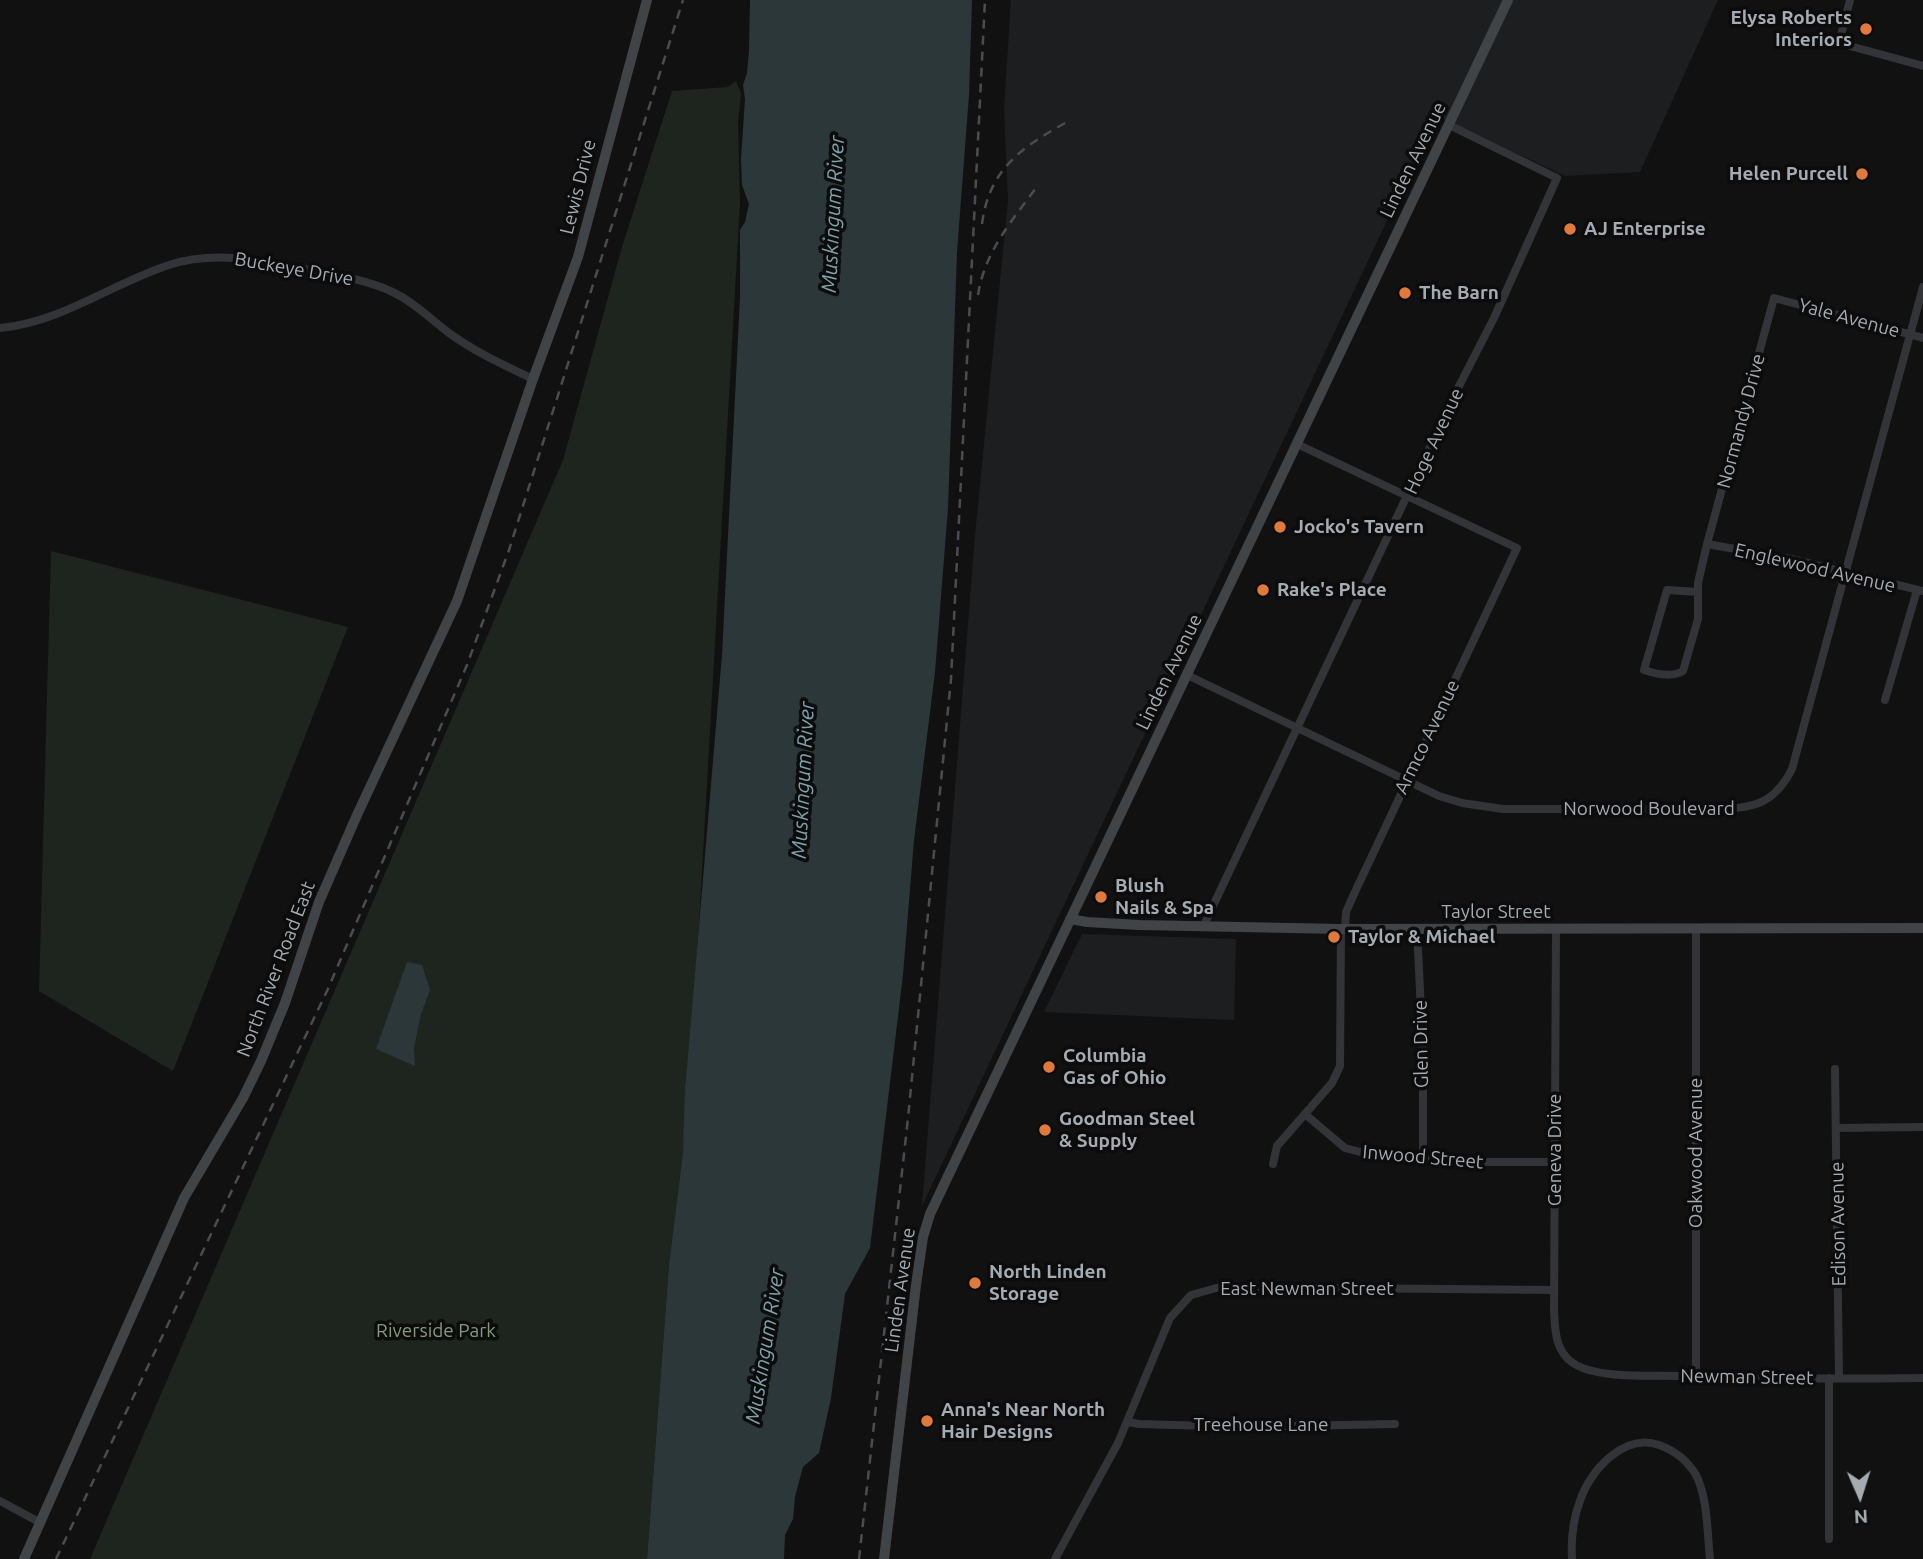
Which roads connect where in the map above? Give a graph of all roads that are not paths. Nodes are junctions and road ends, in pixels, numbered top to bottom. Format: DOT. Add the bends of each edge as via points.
graph roads {
  1 [pos="647,0"];
  2 [pos="1508,0"];
  3 [pos="1850,0"];
  4 [pos="1923,66"];
  5 [pos="1449,125"];
  6 [pos="1923,287"];
  7 [pos="1774,298"];
  8 [pos="0,328"];
  9 [pos="1910,335"];
  10 [pos="1923,338"];
  11 [pos="533,379"];
  12 [pos="1297,444"];
  13 [pos="1408,496"];
  14 [pos="1707,544"];
  15 [pos="1846,571"];
  16 [pos="1920,590"];
  17 [pos="1698,592"];
  18 [pos="1187,675"];
  19 [pos="1885,700"];
  20 [pos="1297,729"];
  21 [pos="1406,780"];
  22 [pos="1070,919"];
  23 [pos="1203,927"];
  24 [pos="1696,928"];
  25 [pos="1923,928"];
  26 [pos="1343,929"];
  27 [pos="1417,929"];
  28 [pos="1556,930"];
  29 [pos="1835,1069"];
  30 [pos="1305,1114"];
  31 [pos="1923,1127"];
  32 [pos="1837,1128"];
  33 [pos="1423,1160"];
  34 [pos="1555,1162"];
  35 [pos="1273,1164"];
  36 [pos="1554,1290"];
  37 [pos="1573,1363"];
  38 [pos="1696,1377"];
  39 [pos="1829,1378"];
  40 [pos="1839,1378"];
  41 [pos="1923,1378"];
  42 [pos="1128,1422"];
  43 [pos="1395,1424"];
  44 [pos="0,1501"];
  45 [pos="39,1522"];
  46 [pos="1829,1539"];
  47 [pos="24,1559"];
  48 [pos="884,1559"];
  49 [pos="1055,1559"];
  50 [pos="1572,1559"];
  51 [pos="1710,1559"];
  1 -- 11 [label="street, Lewis Drive" via="586,232"];
  2 -- 5 [label="street, Linden Avenue"];
  3 -- 4 [label="street" via="1839,43"];
  5 -- 12 [label="street, Linden Avenue"];
  5 -- 13 [label="street, Hoge Avenue" via="1557,178"];
  6 -- 9 [label="street, Norwood Boulevard"];
  7 -- 9 [label="street, Yale Avenue"];
  7 -- 14 [label="street, Normandy Drive"];
  8 -- 11 [label="street, Buckeye Drive" via="60,314 169,265 187,260 247,259 349,278 403,297 481,354"];
  9 -- 10 [label="street, Yale Avenue"];
  9 -- 15 [label="street, Norwood Boulevard"];
  11 -- 45 [label="street, North River Road East" via="450,619 319,902 271,1039 243,1098 184,1198"];
  12 -- 13 [label="street"];
  12 -- 18 [label="street, Linden Avenue"];
  13 -- 20 [label="street, Hoge Avenue"];
  13 -- 21 [label="street, Armco Avenue" via="1517,548"];
  14 -- 15 [label="street, Englewood Avenue"];
  14 -- 17 [label="street, Normandy Drive"];
  15 -- 16 [label="street, Englewood Avenue"];
  15 -- 21 [label="street, Norwood Boulevard" via="1792,769 1768,800 1725,809 1503,809 1462,803"];
  16 -- 19 [label="street"];
  17 -- 17 [label="street, Normandy Drive" via="1667,590 1644,670 1677,675 1683,671 1698,619"];
  18 -- 20 [label="street, Norwood Boulevard"];
  18 -- 22 [label="street, Linden Avenue"];
  20 -- 21 [label="street, Norwood Boulevard"];
  20 -- 23 [label="street, Hoge Avenue"];
  21 -- 26 [label="street, Armco Avenue" via="1346,912"];
  22 -- 23 [label="street, Taylor Street"];
  22 -- 48 [label="street, Linden Avenue" via="930,1214 921,1249"];
  23 -- 26 [label="street, Taylor Street"];
  24 -- 25 [label="street, Taylor Street"];
  24 -- 28 [label="street, Taylor Street"];
  24 -- 38 [label="street, Oakwood Avenue"];
  26 -- 27 [label="street, Taylor Street"];
  26 -- 30 [label="street, Armco Avenue" via="1340,1066 1332,1083"];
  27 -- 28 [label="street, Taylor Street"];
  27 -- 33 [label="street, Glen Drive"];
  28 -- 34 [label="street, Geneva Drive"];
  29 -- 32 [label="street, Edison Avenue"];
  30 -- 33 [label="street, Inwood Street" via="1350,1150"];
  30 -- 35 [label="street, Armco Avenue" via="1277,1146"];
  31 -- 32 [label="street"];
  32 -- 40 [label="street, Edison Avenue"];
  33 -- 34 [label="street, Inwood Street"];
  34 -- 36 [label="street, Geneva Drive"];
  36 -- 37 [label="street, Geneva Drive" via="1557,1342"];
  36 -- 42 [label="street, East Newman Street" via="1232,1287 1202,1291 1186,1299 1170,1318"];
  37 -- 38 [label="street, Newman Street" via="1619,1374"];
  38 -- 39 [label="street, Newman Street"];
  39 -- 40 [label="street, Newman Street"];
  39 -- 46 [label="street"];
  40 -- 41 [label="street, Newman Street"];
  42 -- 43 [label="street, Treehouse Lane" via="1243,1427"];
  42 -- 49 [label="street, East Newman Street"];
  44 -- 45 [label="street"];
  45 -- 47 [label="street, North River Road East"];
  50 -- 51 [label="street" via="1579,1501 1595,1473 1631,1445 1654,1444 1678,1453 1697,1477"];
}
